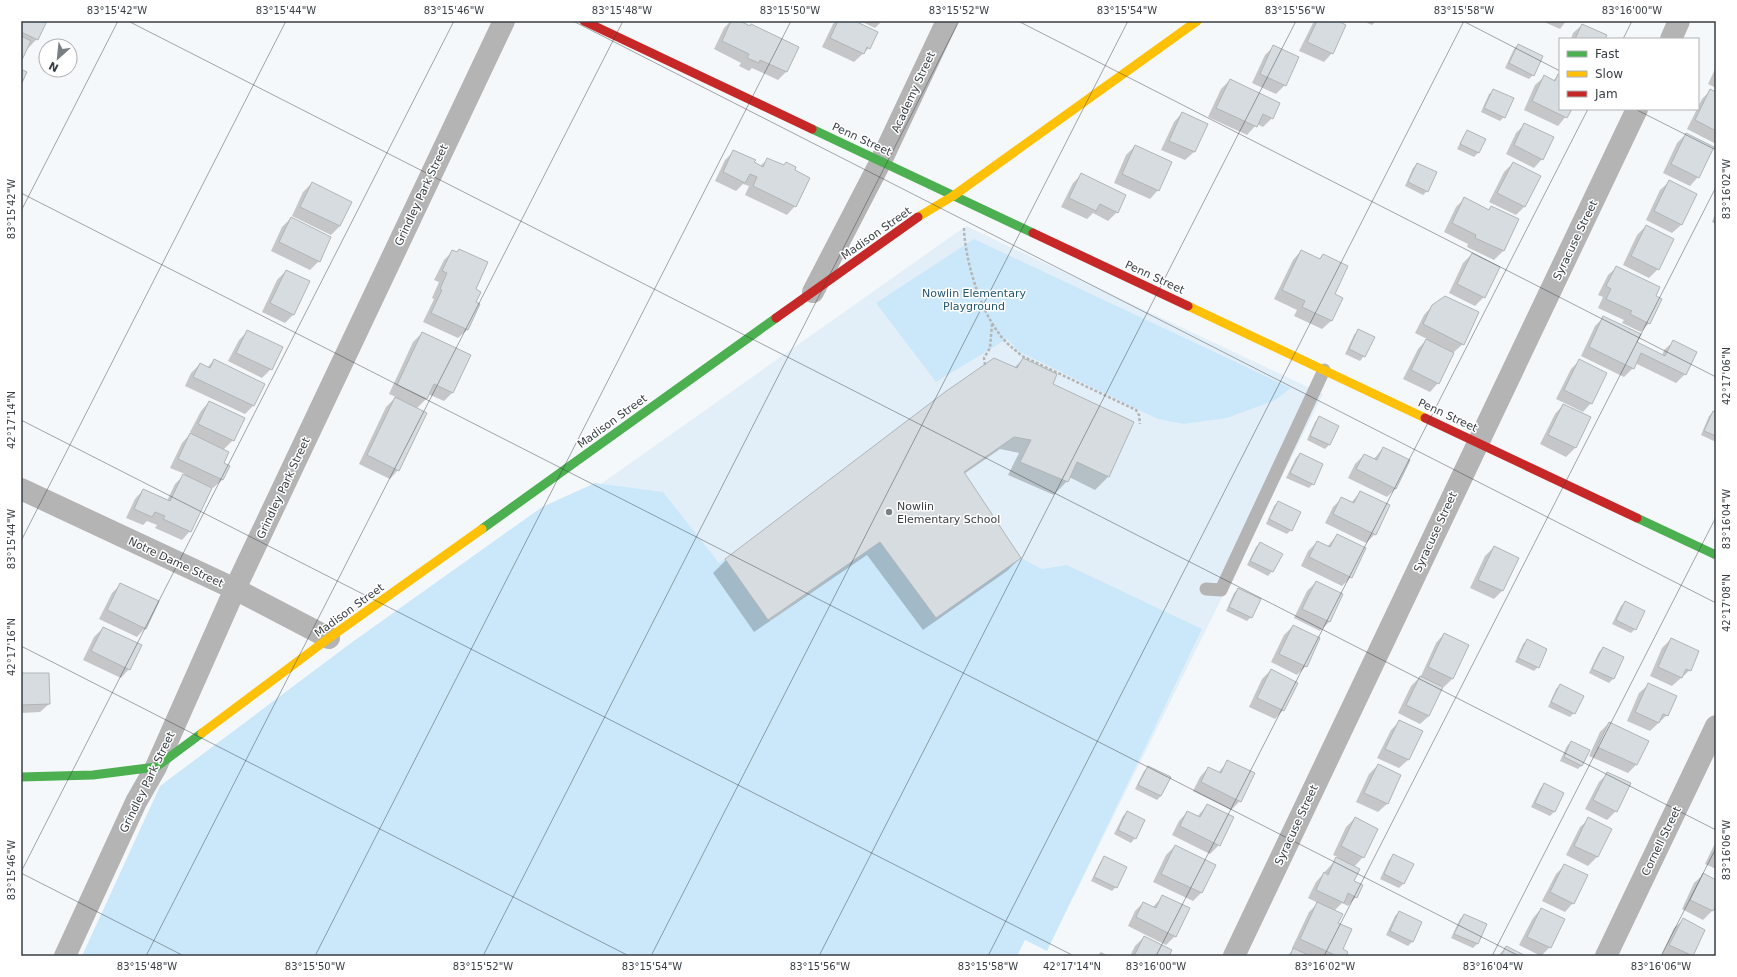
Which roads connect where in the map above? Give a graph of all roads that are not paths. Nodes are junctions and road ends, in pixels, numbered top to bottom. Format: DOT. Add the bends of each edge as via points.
graph roads {
  1 [pos="504,21"];
  2 [pos="584,21"];
  3 [pos="947,21"];
  4 [pos="1197,21"];
  5 [pos="1679,21"];
  6 [pos="1671,38"];
  7 [pos="1637,110"];
  8 [pos="881,161"];
  9 [pos="953,196"];
  10 [pos="813,292"];
  11 [pos="1324,370"];
  12 [pos="1478,442"];
  13 [pos="21,489"];
  14 [pos="1716,555"];
  15 [pos="234,589"];
  16 [pos="1206,589"];
  17 [pos="329,638"];
  18 [pos="1716,726"];
  19 [pos="156,767"];
  20 [pos="21,777"];
  21 [pos="65,956"];
  22 [pos="1234,956"];
  23 [pos="1606,956"];
  1 -- 15 [label="street, Grindley Park Street"];
  2 -- 8 [label="street, Penn Street"];
  3 -- 8 [label="street, Academy Street"];
  4 -- 9 [label="street, Madison Street"];
  5 -- 6 [label="street"];
  7 -- 12 [label="street, Syracuse Street"];
  8 -- 9 [label="street, Penn Street"];
  8 -- 10 [label="street, Academy Street"];
  9 -- 10 [label="street, Madison Street" via="917,218"];
  9 -- 11 [label="street, Penn Street"];
  10 -- 17 [label="street, Madison Street"];
  11 -- 12 [label="street, Penn Street"];
  11 -- 16 [label="lane" via="1221,590"];
  12 -- 14 [label="street, Penn Street"];
  12 -- 22 [label="street, Syracuse Street"];
  13 -- 15 [label="street, Notre Dame Street"];
  15 -- 17 [label="street, Notre Dame Street"];
  15 -- 19 [label="street, Grindley Park Street"];
  17 -- 19 [label="street, Madison Street"];
  18 -- 23 [label="street, Cornell Street"];
  19 -- 20 [label="street, Madison Street" via="93,775"];
  19 -- 21 [label="street, Grindley Park Street" via="136,802"];
}
